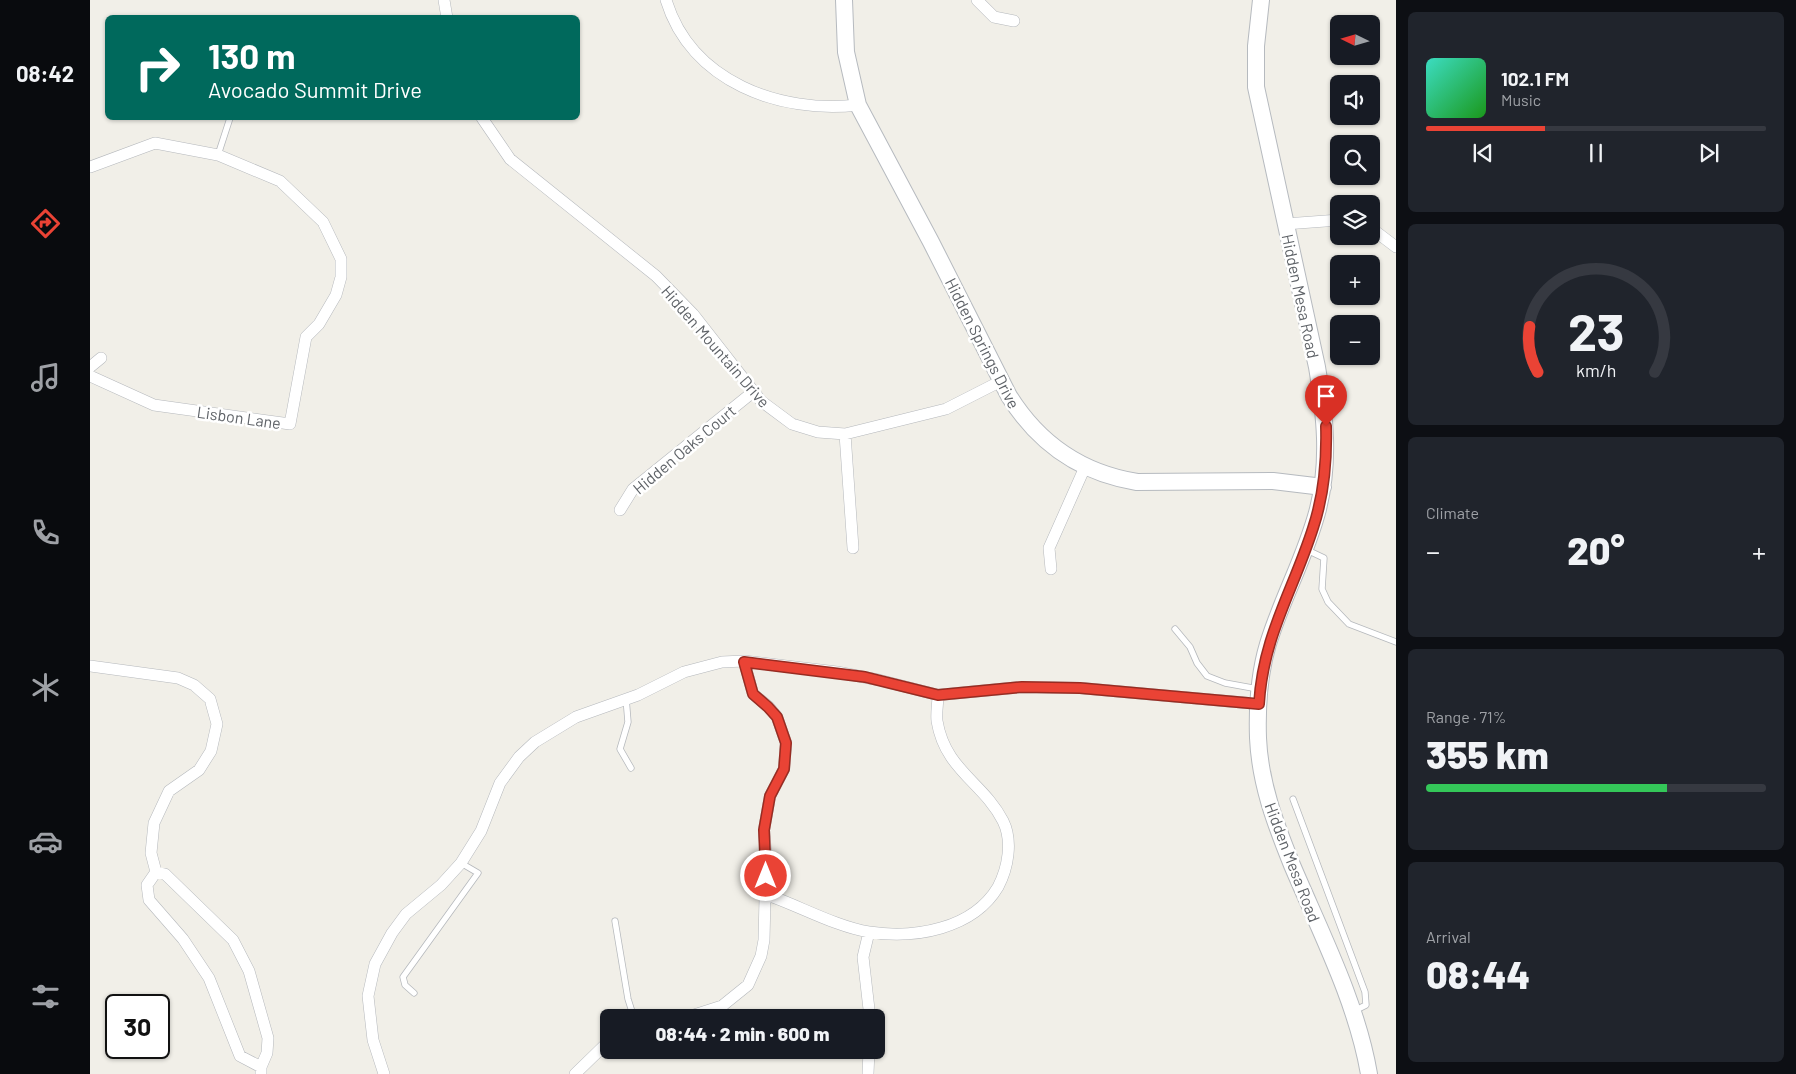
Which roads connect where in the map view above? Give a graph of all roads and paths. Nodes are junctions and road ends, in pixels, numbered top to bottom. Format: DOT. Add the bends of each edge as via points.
graph roads {
  1 [pos="444,0"];
  2 [pos="666,0"];
  3 [pos="844,0"];
  4 [pos="977,0"];
  5 [pos="1261,0"];
  6 [pos="446,15"];
  7 [pos="1014,21"];
  8 [pos="858,105"];
  9 [pos="229,120"];
  10 [pos="483,120"];
  11 [pos="218,155"];
  12 [pos="90,167"];
  13 [pos="1330,221"];
  14 [pos="1285,224"];
  15 [pos="1380,235"];
  16 [pos="1396,247"];
  17 [pos="101,358"];
  18 [pos="90,367"];
  19 [pos="90,376"];
  20 [pos="1001,381"];
  21 [pos="753,392"];
  22 [pos="845,434"];
  23 [pos="1085,467"];
  24 [pos="1323,488"];
  25 [pos="620,510"];
  26 [pos="854,548"];
  27 [pos="1306,549"];
  28 [pos="1051,568"];
  29 [pos="1176,629"];
  30 [pos="1396,642"];
  31 [pos="744,662"];
  32 [pos="90,666"];
  33 [pos="938,695"];
  34 [pos="1259,696"];
  35 [pos="626,698"];
  36 [pos="631,768"];
  37 [pos="1293,799"];
  38 [pos="461,863"];
  39 [pos="156,872"];
  40 [pos="765,896"];
  41 [pos="615,921"];
  42 [pos="869,932"];
  43 [pos="414,993"];
  44 [pos="631,1009"];
  45 [pos="712,1009"];
  46 [pos="869,1009"];
  47 [pos="1352,1012"];
  48 [pos="600,1050"];
  49 [pos="869,1059"];
  50 [pos="261,1071"];
  51 [pos="384,1074"];
  52 [pos="575,1074"];
  53 [pos="868,1074"];
  54 [pos="1368,1074"];
  1 -- 6 [label="street"];
  2 -- 8 [label="street" via="688,43 708,65 732,82 757,94 803,105 831,108"];
  3 -- 8 [label="street, Hidden Springs Drive" via="846,52"];
  4 -- 7 [label="street" via="994,17"];
  5 -- 14 [label="street, Hidden Mesa Road" via="1256,87"];
  8 -- 20 [label="street, Hidden Springs Drive"];
  9 -- 11 [label="lane"];
  10 -- 21 [label="street, Hidden Mountain Drive" via="510,159 656,276 693,314"];
  11 -- 12 [label="street, Lisbon Lane" via="155,143"];
  11 -- 19 [label="street, Lisbon Lane" via="280,181 322,222 341,259 336,295 319,324 306,337 290,424 154,405"];
  13 -- 14 [label="street"];
  14 -- 24 [label="street, Hidden Mesa Road" via="1324,406"];
  15 -- 16 [label="street"];
  17 -- 18 [label="street"];
  20 -- 22 [label="street, Hidden Mountain Drive" via="946,409"];
  20 -- 23 [label="street, Hidden Springs Drive" via="1029,425 1056,449"];
  21 -- 22 [label="street, Hidden Mountain Drive" via="792,424 818,432"];
  21 -- 25 [label="street, Hidden Oaks Court" via="633,489"];
  22 -- 26 [label="street"];
  23 -- 24 [label="street, Hidden Springs Drive" via="1137,482 1273,481"];
  23 -- 28 [label="street" via="1049,548"];
  24 -- 27 [label="street, Hidden Mesa Road"];
  27 -- 30 [label="lane" via="1324,558 1322,590 1328,602 1348,624"];
  27 -- 34 [label="street, Hidden Mesa Road" via="1268,644"];
  29 -- 34 [label="lane" via="1207,676"];
  31 -- 33 [label="street" via="837,672"];
  31 -- 35 [label="street" via="722,662 684,672"];
  31 -- 40 [label="street" via="753,694 777,717 786,743 784,769 770,796 764,830"];
  32 -- 39 [label="street" via="178,678 194,685 210,699 218,724 211,751 200,770 169,791 154,823 151,853"];
  33 -- 34 [label="street" via="1022,687"];
  33 -- 42 [label="street" via="937,720 944,748 1003,821 1008,838 1008,858 1003,878 989,902 952,924 934,931"];
  34 -- 47 [label="street, Hidden Mesa Road" via="1260,754 1269,802"];
  35 -- 36 [label="lane" via="628,722 620,749"];
  35 -- 38 [label="street" via="576,717 535,742 519,757 500,783 481,831"];
  37 -- 47 [label="lane" via="1365,992 1366,1005"];
  38 -- 43 [label="lane" via="478,873 403,977 405,985"];
  38 -- 51 [label="street" via="441,885 406,914 375,964 368,996 373,1040"];
  39 -- 50 [label="street" via="147,885 149,900 183,938 209,978 240,1056"];
  39 -- 50 [label="street" via="165,874 233,940 249,971 267,1025 268,1053"];
  40 -- 42 [label="street" via="773,896"];
  40 -- 45 [label="street" via="761,956 748,985 722,1006"];
  41 -- 44 [label="lane"];
  42 -- 46 [label="street" via="863,957"];
  47 -- 54 [label="street, Hidden Mesa Road"];
  48 -- 52 [label="street"];
  49 -- 53 [label="street"];
}
